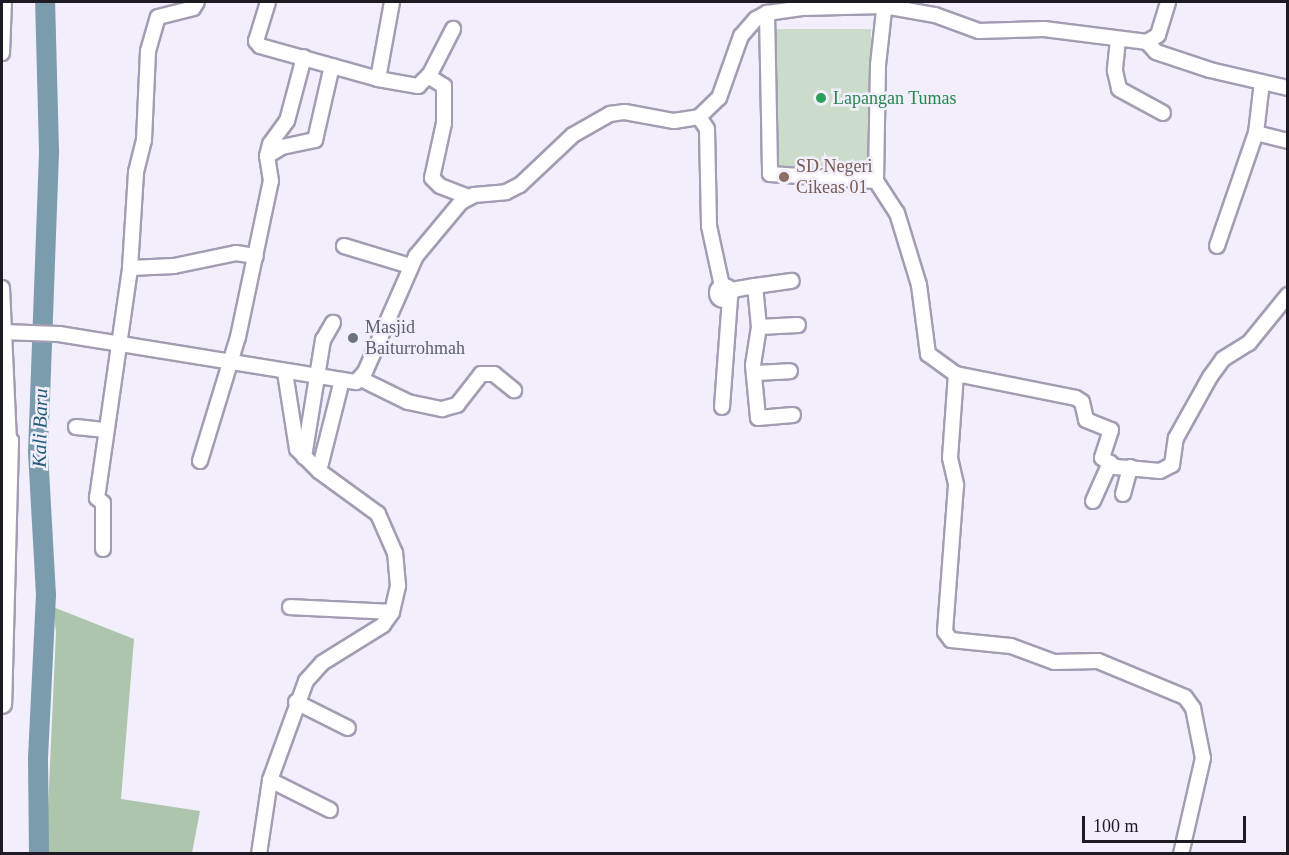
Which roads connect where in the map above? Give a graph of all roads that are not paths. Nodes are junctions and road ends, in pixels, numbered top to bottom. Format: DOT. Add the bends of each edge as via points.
graph roads {
  1 [pos="4,2"];
  2 [pos="197,2"];
  3 [pos="268,2"];
  4 [pos="392,2"];
  5 [pos="1168,2"];
  6 [pos="884,4"];
  7 [pos="767,13"];
  8 [pos="3,24"];
  9 [pos="453,30"];
  10 [pos="1118,40"];
  11 [pos="1147,42"];
  12 [pos="2,53"];
  13 [pos="304,57"];
  14 [pos="332,66"];
  15 [pos="429,76"];
  16 [pos="378,79"];
  17 [pos="1262,82"];
  18 [pos="1287,88"];
  19 [pos="1162,113"];
  20 [pos="699,117"];
  21 [pos="1256,133"];
  22 [pos="1287,141"];
  23 [pos="267,156"];
  24 [pos="876,181"];
  25 [pos="468,197"];
  26 [pos="344,246"];
  27 [pos="1217,246"];
  28 [pos="256,256"];
  29 [pos="410,266"];
  30 [pos="130,268"];
  31 [pos="792,280"];
  32 [pos="755,286"];
  33 [pos="2,288"];
  34 [pos="728,292"];
  35 [pos="1287,295"];
  36 [pos="333,323"];
  37 [pos="798,325"];
  38 [pos="759,327"];
  39 [pos="2,332"];
  40 [pos="118,344"];
  41 [pos="232,364"];
  42 [pos="790,371"];
  43 [pos="285,372"];
  44 [pos="755,373"];
  45 [pos="320,374"];
  46 [pos="956,374"];
  47 [pos="361,379"];
  48 [pos="342,380"];
  49 [pos="514,390"];
  50 [pos="722,408"];
  51 [pos="793,415"];
  52 [pos="76,427"];
  53 [pos="106,430"];
  54 [pos="5,441"];
  55 [pos="304,457"];
  56 [pos="201,461"];
  57 [pos="1110,463"];
  58 [pos="1130,467"];
  59 [pos="320,471"];
  60 [pos="1123,494"];
  61 [pos="1093,501"];
  62 [pos="5,518"];
  63 [pos="103,549"];
  64 [pos="290,606"];
  65 [pos="392,612"];
  66 [pos="296,702"];
  67 [pos="2,704"];
  68 [pos="348,728"];
  69 [pos="270,780"];
  70 [pos="330,810"];
  71 [pos="259,854"];
  72 [pos="1182,854"];
  1 -- 8 [label="street"];
  2 -- 30 [label="street" via="193,9 158,17 148,51 144,140 136,172"];
  3 -- 13 [label="street" via="256,40 271,50"];
  4 -- 16 [label="street"];
  5 -- 11 [label="street" via="1158,35"];
  6 -- 7 [label="street"];
  6 -- 10 [label="street" via="935,15 979,31 1011,27"];
  6 -- 24 [label="street" via="878,65"];
  7 -- 20 [label="street" via="741,36 719,98"];
  7 -- 24 [label="street" via="770,174"];
  8 -- 12 [label="street"];
  9 -- 15 [label="street"];
  10 -- 11 [label="street"];
  10 -- 19 [label="street" via="1114,71 1119,89"];
  11 -- 17 [label="street" via="1156,52"];
  13 -- 14 [label="street"];
  13 -- 23 [label="street" via="287,122 273,137"];
  14 -- 16 [label="street"];
  14 -- 23 [label="street" via="315,140 282,147"];
  15 -- 16 [label="street" via="418,86"];
  15 -- 25 [label="street" via="444,86 447,95 432,178 440,186"];
  17 -- 18 [label="street"];
  17 -- 21 [label="street"];
  20 -- 25 [label="street" via="674,121 625,112 610,114 573,135 520,185 506,192"];
  20 -- 34 [label="street" via="707,129 709,226"];
  21 -- 22 [label="street"];
  21 -- 27 [label="street"];
  23 -- 28 [label="street" via="271,181"];
  24 -- 46 [label="street" via="897,213 919,285 928,354"];
  25 -- 29 [label="street" via="433,231"];
  26 -- 29 [label="street"];
  28 -- 30 [label="street" via="236,253 174,266"];
  28 -- 41 [label="street"];
  29 -- 47 [label="street"];
  30 -- 40 [label="street"];
  31 -- 32 [label="street"];
  32 -- 34 [label="street"];
  32 -- 38 [label="street"];
  33 -- 39 [label="street"];
  34 -- 50 [label="street"];
  35 -- 58 [label="street" via="1249,343 1222,359 1210,376 1176,438 1172,465 1154,472"];
  36 -- 45 [label="street" via="323,340"];
  37 -- 38 [label="street"];
  38 -- 44 [label="street"];
  39 -- 40 [label="street" via="22,330"];
  39 -- 54 [label="street" via="7,335"];
  40 -- 41 [label="street"];
  40 -- 53 [label="street"];
  41 -- 43 [label="street"];
  41 -- 56 [label="street"];
  42 -- 44 [label="street"];
  43 -- 45 [label="street"];
  43 -- 55 [label="street" via="295,442"];
  44 -- 51 [label="street" via="758,418"];
  45 -- 48 [label="street"];
  45 -- 55 [label="street"];
  46 -- 57 [label="street" via="1076,398 1082,402 1086,420 1111,430 1101,454"];
  46 -- 72 [label="street" via="950,458 957,480 945,632 951,640 1011,646 1054,662 1098,661 1185,698 1193,708 1203,758"];
  47 -- 48 [label="street"];
  47 -- 49 [label="street" via="408,402 442,409 457,405 481,374 494,374"];
  48 -- 59 [label="street"];
  52 -- 53 [label="street"];
  53 -- 63 [label="street" via="97,498 103,503"];
  54 -- 62 [label="street"];
  55 -- 59 [label="street"];
  57 -- 58 [label="street"];
  57 -- 61 [label="street"];
  58 -- 60 [label="street"];
  59 -- 65 [label="street" via="365,502 384,522 398,570"];
  62 -- 67 [label="street"];
  64 -- 65 [label="street"];
  65 -- 66 [label="street" via="375,633 313,671"];
  66 -- 68 [label="street"];
  66 -- 69 [label="street"];
  69 -- 70 [label="street"];
  69 -- 71 [label="street"];
}
